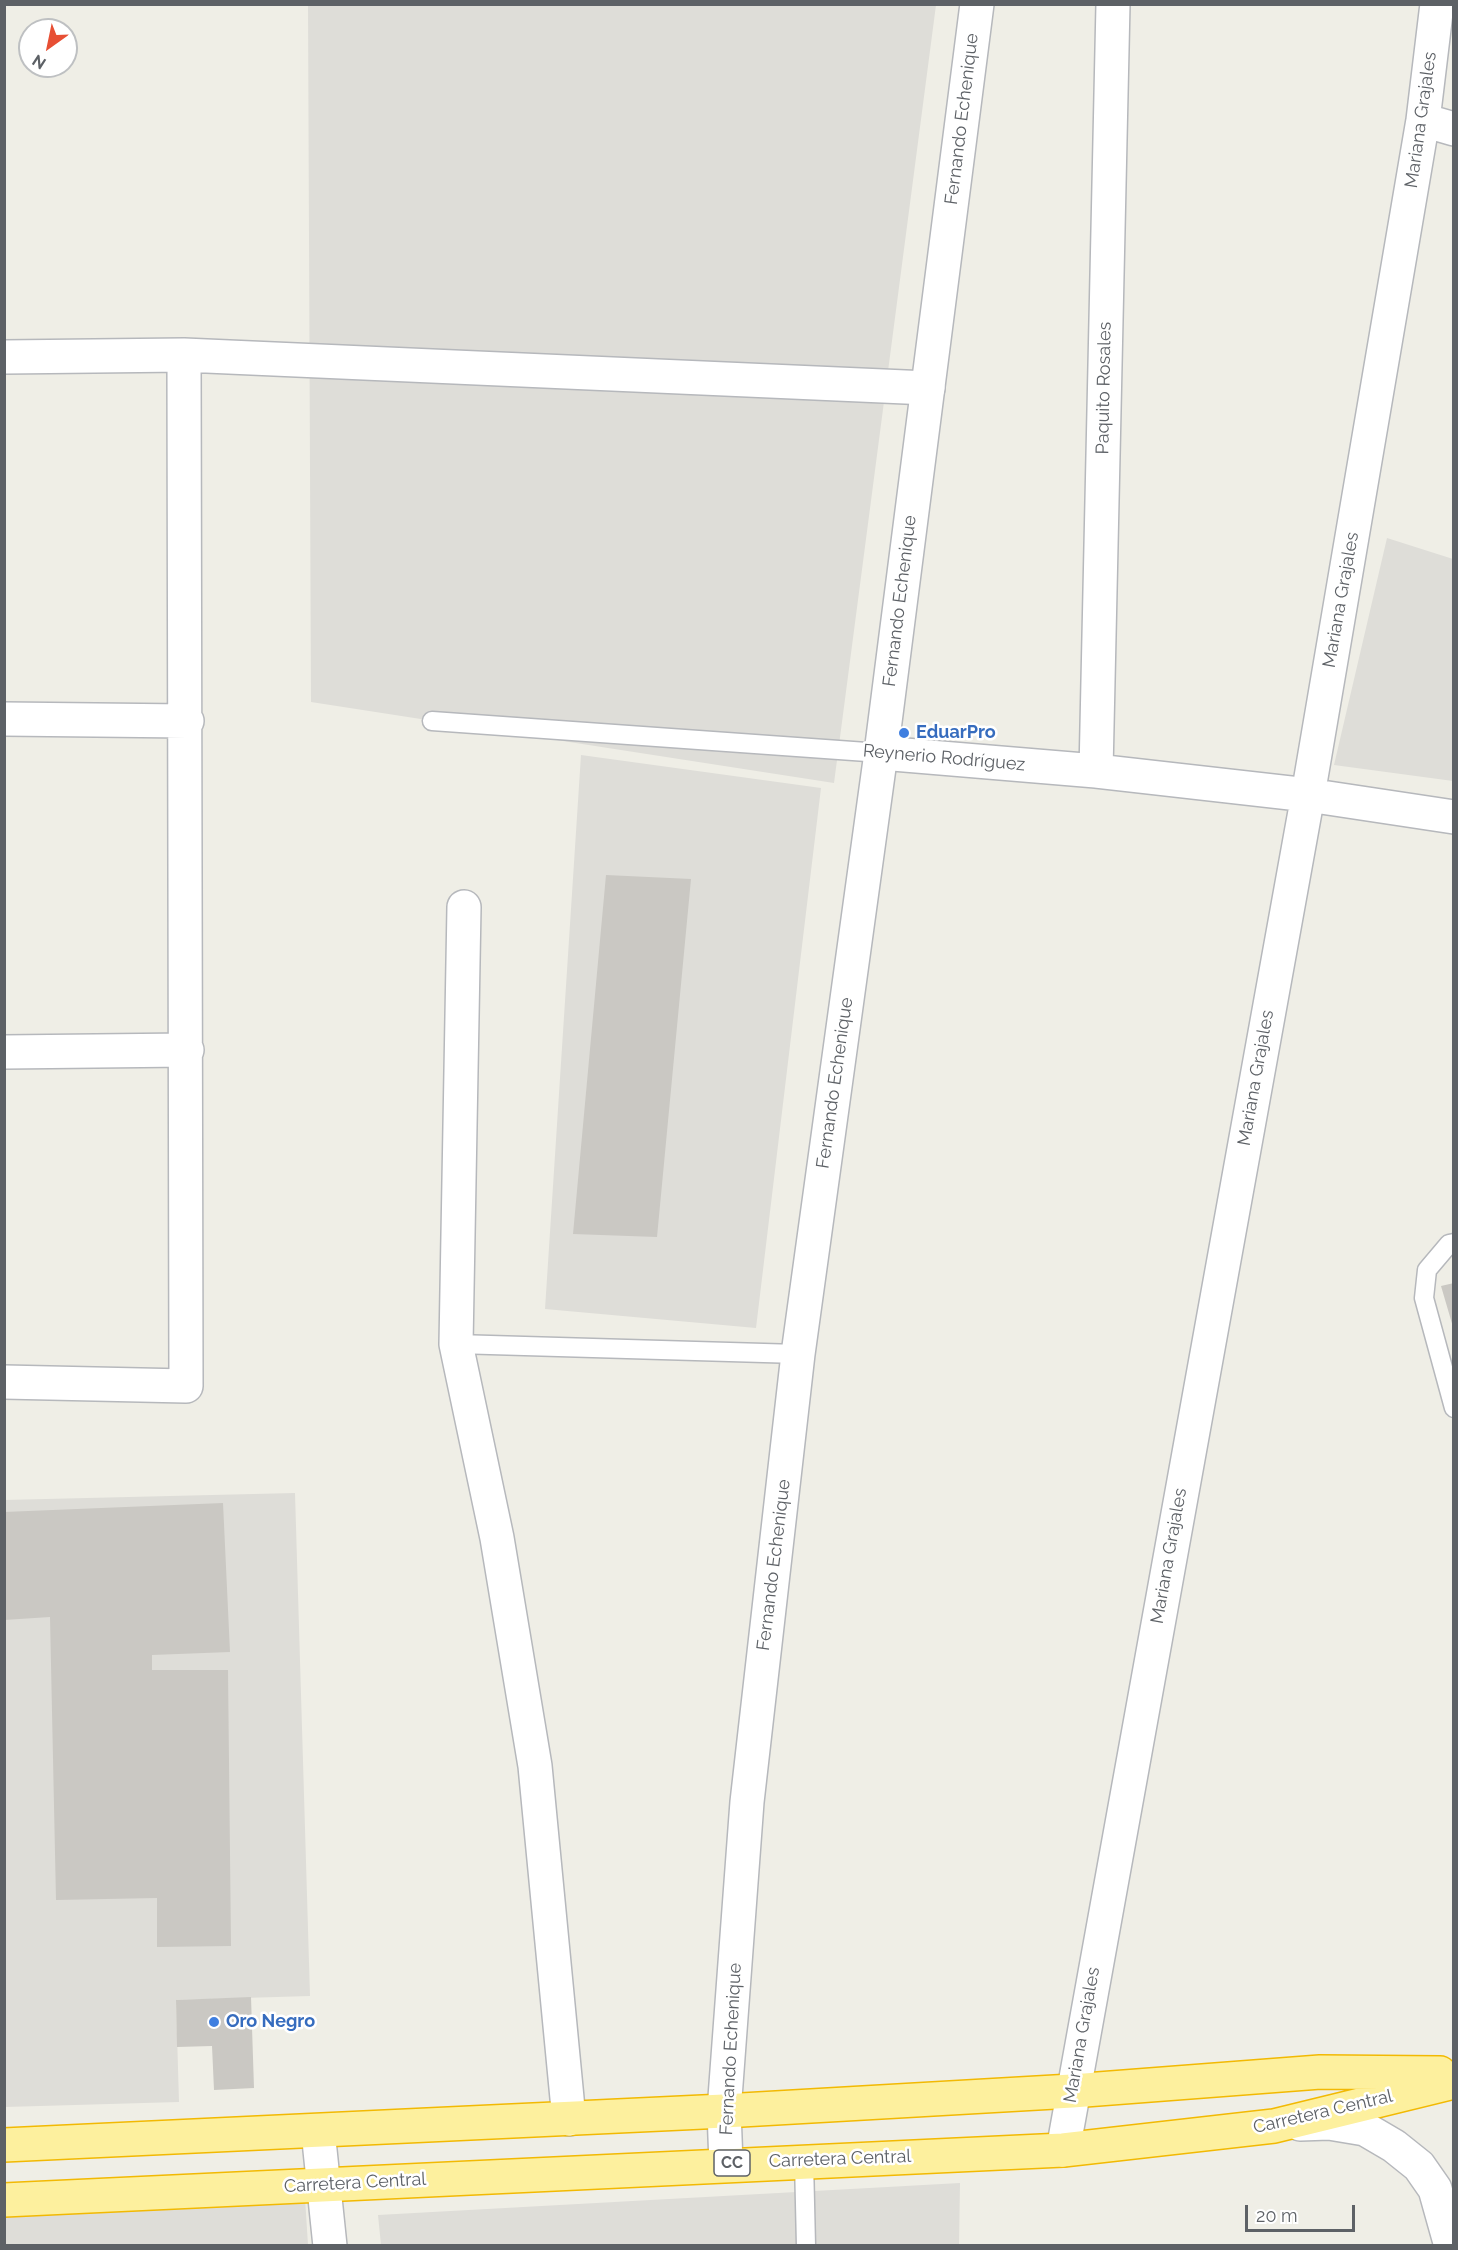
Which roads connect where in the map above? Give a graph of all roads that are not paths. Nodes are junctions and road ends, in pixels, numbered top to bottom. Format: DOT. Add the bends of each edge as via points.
graph roads {
  1 [pos="977,4"];
  2 [pos="1113,4"];
  3 [pos="1437,4"];
  4 [pos="1423,120"];
  5 [pos="1454,129"];
  6 [pos="184,355"];
  7 [pos="4,357"];
  8 [pos="928,388"];
  9 [pos="4,719"];
  10 [pos="187,721"];
  11 [pos="432,721"];
  12 [pos="881,753"];
  13 [pos="1096,771"];
  14 [pos="1308,795"];
  15 [pos="1454,817"];
  16 [pos="464,908"];
  17 [pos="187,1050"];
  18 [pos="4,1052"];
  19 [pos="1454,1243"];
  20 [pos="456,1344"];
  21 [pos="798,1354"];
  22 [pos="4,1382"];
  23 [pos="1454,1408"];
  24 [pos="1454,2074"];
  25 [pos="1454,2082"];
  26 [pos="1072,2091"];
  27 [pos="724,2111"];
  28 [pos="569,2119"];
  29 [pos="1274,2126"];
  30 [pos="318,2131"];
  31 [pos="4,2145"];
  32 [pos="1063,2150"];
  33 [pos="804,2161"];
  34 [pos="726,2164"];
  35 [pos="323,2184"];
  36 [pos="4,2200"];
  37 [pos="1453,2245"];
  38 [pos="330,2246"];
  39 [pos="806,2246"];
  1 -- 8 [label="street, Fernando Echenique"];
  2 -- 13 [label="street, Paquito Rosales"];
  3 -- 4 [label="street, Mariana Grajales"];
  4 -- 5 [label="street"];
  4 -- 14 [label="street, Mariana Grajales"];
  6 -- 7 [label="street"];
  6 -- 8 [label="street"];
  6 -- 10 [label="street"];
  8 -- 12 [label="street, Fernando Echenique"];
  9 -- 10 [label="street"];
  10 -- 17 [label="street"];
  11 -- 12 [label="lane, Reynerio Rodríguez"];
  12 -- 13 [label="street, Reynerio Rodríguez"];
  12 -- 21 [label="street, Fernando Echenique"];
  13 -- 14 [label="street, Reynerio Rodríguez"];
  14 -- 15 [label="street, Reynerio Rodríguez"];
  14 -- 26 [label="street, Mariana Grajales"];
  16 -- 20 [label="street"];
  17 -- 18 [label="street"];
  17 -- 22 [label="street" via="186,1386"];
  19 -- 23 [label="lane" via="1427,1270 1424,1298"];
  20 -- 21 [label="lane"];
  20 -- 28 [label="street" via="497,1538 535,1766"];
  21 -- 27 [label="street, Fernando Echenique" via="747,1802"];
  24 -- 26 [label="highway, Carretera Central" via="1320,2072"];
  25 -- 29 [label="highway, Carretera Central / CC"];
  26 -- 27 [label="highway, Carretera Central"];
  26 -- 32 [label="street, Mariana Grajales"];
  27 -- 28 [label="highway, Carretera Central"];
  27 -- 34 [label="street, Fernando Echenique"];
  28 -- 30 [label="highway, Carretera Central"];
  29 -- 32 [label="highway, Carretera Central / CC"];
  29 -- 37 [label="street" via="1329,2122 1365,2129 1394,2146 1419,2166 1435,2189"];
  30 -- 31 [label="highway, Carretera Central"];
  30 -- 35 [label="street"];
  32 -- 33 [label="highway, Carretera Central / CC"];
  33 -- 34 [label="highway, Carretera Central / CC"];
  33 -- 39 [label="lane"];
  34 -- 35 [label="highway, Carretera Central / CC"];
  35 -- 36 [label="highway, Carretera Central / CC"];
  35 -- 38 [label="street"];
}
